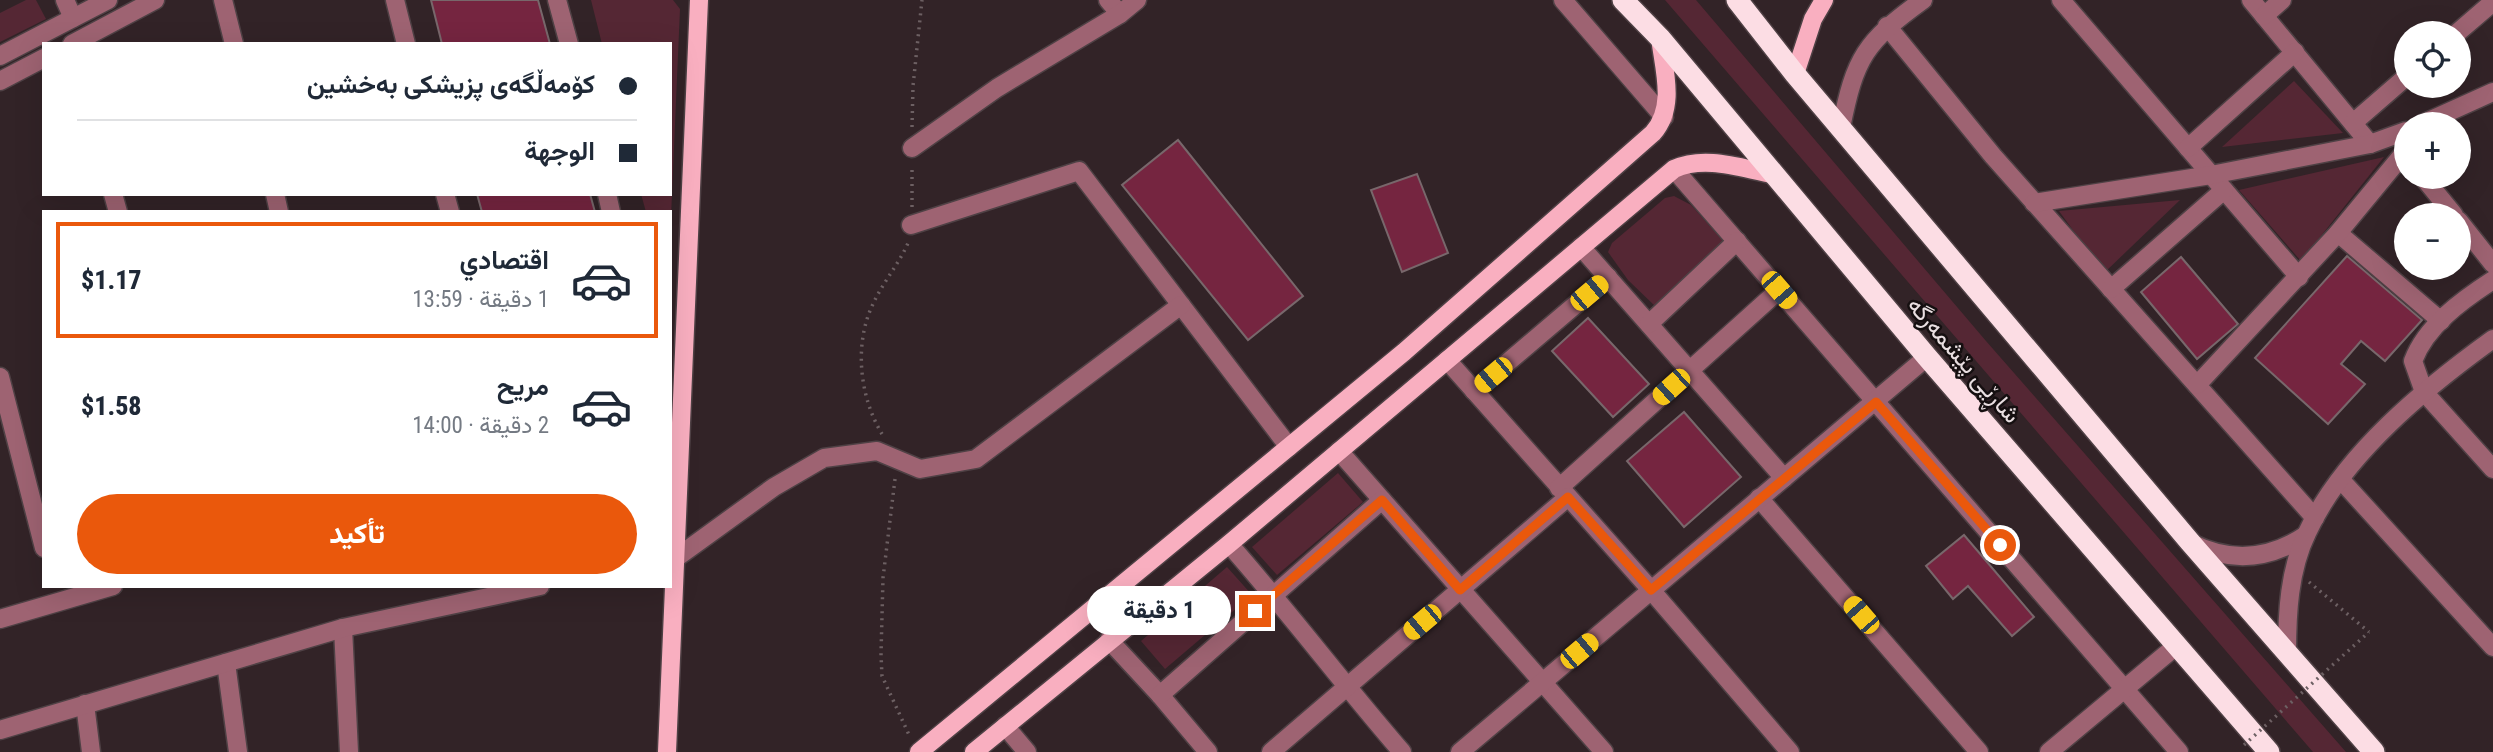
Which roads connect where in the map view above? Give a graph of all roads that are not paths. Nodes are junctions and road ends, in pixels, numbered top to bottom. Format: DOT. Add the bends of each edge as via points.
graph roads {
  1 [pos="65,0"];
  2 [pos="108,0"];
  3 [pos="155,0"];
  4 [pos="223,0"];
  5 [pos="395,0"];
  6 [pos="557,0"];
  7 [pos="699,0"];
  8 [pos="1137,0"];
  9 [pos="1563,0"];
  10 [pos="1623,0"];
  11 [pos="1737,0"];
  12 [pos="1824,0"];
  13 [pos="1923,0"];
  14 [pos="2061,0"];
  15 [pos="2252,0"];
  16 [pos="2282,0"];
  17 [pos="2493,2"];
  18 [pos="1114,7"];
  19 [pos="2264,16"];
  20 [pos="73,18"];
  21 [pos="2471,21"];
  22 [pos="1887,26"];
  23 [pos="1660,38"];
  24 [pos="76,42"];
  25 [pos="234,42"];
  26 [pos="406,42"];
  27 [pos="568,42"];
  28 [pos="2295,52"];
  29 [pos="0,55"];
  30 [pos="42,59"];
  31 [pos="1795,74"];
  32 [pos="0,81"];
  33 [pos="2394,87"];
  34 [pos="2493,92"];
  35 [pos="2449,112"];
  36 [pos="1664,117"];
  37 [pos="2353,123"];
  38 [pos="1841,128"];
  39 [pos="2394,136"];
  40 [pos="2370,144"];
  41 [pos="912,148"];
  42 [pos="2188,148"];
  43 [pos="2394,168"];
  44 [pos="1674,169"];
  45 [pos="1772,174"];
  46 [pos="2211,175"];
  47 [pos="2433,189"];
  48 [pos="2224,190"];
  49 [pos="2034,203"];
  50 [pos="2444,203"];
  51 [pos="911,225"];
  52 [pos="2338,233"];
  53 [pos="2471,236"];
  54 [pos="1737,241"];
  55 [pos="1581,247"];
  56 [pos="2493,264"];
  57 [pos="1608,277"];
  58 [pos="2299,277"];
  59 [pos="2493,280"];
  60 [pos="2111,289"];
  61 [pos="1779,290"];
  62 [pos="1181,305"];
  63 [pos="2441,321"];
  64 [pos="1649,324"];
  65 [pos="2493,338"];
  66 [pos="1927,357"];
  67 [pos="1447,360"];
  68 [pos="1690,370"];
  69 [pos="0,377"];
  70 [pos="2197,385"];
  71 [pos="1474,391"];
  72 [pos="2424,391"];
  73 [pos="1876,402"];
  74 [pos="1289,447"];
  75 [pos="1339,452"];
  76 [pos="2493,469"];
  77 [pos="1784,478"];
  78 [pos="2341,480"];
  79 [pos="1564,492"];
  80 [pos="1759,498"];
  81 [pos="1382,500"];
  82 [pos="2315,518"];
  83 [pos="2306,535"];
  84 [pos="42,540"];
  85 [pos="2190,542"];
  86 [pos="1229,544"];
  87 [pos="673,558"];
  88 [pos="99,588"];
  89 [pos="531,588"];
  90 [pos="1460,590"];
  91 [pos="1651,590"];
  92 [pos="56,594"];
  93 [pos="1274,595"];
  94 [pos="0,619"];
  95 [pos="343,628"];
  96 [pos="1109,640"];
  97 [pos="2176,646"];
  98 [pos="2493,647"];
  99 [pos="2287,653"];
  100 [pos="226,663"];
  101 [pos="1543,681"];
  102 [pos="1346,687"];
  103 [pos="2124,689"];
  104 [pos="1160,695"];
  105 [pos="85,704"];
  106 [pos="1005,726"];
  107 [pos="0,730"];
  108 [pos="915,746"];
  109 [pos="91,752"];
  110 [pos="238,752"];
  111 [pos="348,752"];
  112 [pos="667,752"];
  113 [pos="974,752"];
  114 [pos="1027,752"];
  115 [pos="1208,752"];
  116 [pos="1271,752"];
  117 [pos="1402,752"];
  118 [pos="1460,752"];
  119 [pos="1604,752"];
  120 [pos="1790,752"];
  121 [pos="1979,752"];
  122 [pos="2049,752"];
  123 [pos="2179,752"];
  124 [pos="2269,752"];
  125 [pos="2374,752"];
  1 -- 20 [label="street"];
  2 -- 20 [label="street"];
  3 -- 24 [label="street"];
  4 -- 25 [label="street"];
  5 -- 26 [label="street"];
  6 -- 27 [label="street"];
  7 -- 87 [label="main road"];
  8 -- 18 [label="street"];
  9 -- 36 [label="street"];
  10 -- 23 [label="highway, شاڕێی پێشمەرگە"];
  11 -- 31 [label="highway"];
  12 -- 31 [label="main road"];
  13 -- 22 [label="street"];
  14 -- 42 [label="street"];
  15 -- 19 [label="street"];
  16 -- 19 [label="street"];
  17 -- 21 [label="street"];
  18 -- 41 [label="street"];
  19 -- 28 [label="street"];
  20 -- 29 [label="street"];
  22 -- 38 [label="street" via="1853,75"];
  22 -- 49 [label="street"];
  23 -- 36 [label="main road" via="1668,100"];
  23 -- 45 [label="highway, شاڕێی پێشمەرگە"];
  28 -- 37 [label="street"];
  28 -- 42 [label="street"];
  30 -- 32 [label="street"];
  31 -- 38 [label="highway"];
  33 -- 37 [label="street"];
  34 -- 35 [label="street"];
  36 -- 74 [label="main road" via="1653,133"];
  37 -- 40 [label="street"];
  38 -- 85 [label="highway"];
  39 -- 40 [label="street"];
  40 -- 46 [label="street"];
  42 -- 46 [label="street"];
  43 -- 52 [label="street"];
  44 -- 45 [label="main road" via="1696,162"];
  44 -- 54 [label="street"];
  44 -- 55 [label="main road"];
  45 -- 66 [label="highway, شاڕێی پێشمەرگە"];
  46 -- 48 [label="street"];
  46 -- 49 [label="street"];
  47 -- 50 [label="street"];
  48 -- 58 [label="street"];
  48 -- 60 [label="street"];
  49 -- 60 [label="street"];
  51 -- 62 [label="street" via="1079,171"];
  52 -- 58 [label="street"];
  52 -- 63 [label="street"];
  53 -- 56 [label="street"];
  54 -- 61 [label="street"];
  54 -- 64 [label="street"];
  55 -- 57 [label="street"];
  55 -- 67 [label="main road"];
  57 -- 64 [label="street"];
  57 -- 71 [label="street"];
  58 -- 70 [label="street"];
  59 -- 63 [label="street"];
  60 -- 70 [label="street"];
  61 -- 68 [label="street"];
  61 -- 73 [label="street"];
  62 -- 74 [label="street"];
  62 -- 87 [label="street" via="976,459 920,469 877,450 824,458"];
  63 -- 72 [label="street" via="2420,343 2413,361"];
  64 -- 68 [label="street"];
  65 -- 72 [label="street"];
  66 -- 73 [label="street"];
  66 -- 97 [label="highway, شاڕێی پێشمەرگە"];
  67 -- 71 [label="street"];
  67 -- 75 [label="main road"];
  68 -- 77 [label="street"];
  68 -- 79 [label="street"];
  69 -- 84 [label="street"];
  70 -- 82 [label="street"];
  71 -- 79 [label="street"];
  72 -- 76 [label="street"];
  72 -- 78 [label="street" via="2366,448"];
  73 -- 77 [label="street"];
  73 -- 103 [label="street"];
  74 -- 108 [label="main road"];
  75 -- 81 [label="street"];
  75 -- 86 [label="main road"];
  77 -- 80 [label="street"];
  78 -- 82 [label="street"];
  78 -- 98 [label="street"];
  79 -- 90 [label="street"];
  79 -- 91 [label="street"];
  80 -- 91 [label="street"];
  80 -- 121 [label="street"];
  81 -- 90 [label="street"];
  81 -- 93 [label="street"];
  82 -- 83 [label="street"];
  83 -- 85 [label="street" via="2280,550 2251,557 2219,554"];
  83 -- 99 [label="street" via="2291,590"];
  85 -- 99 [label="highway"];
  86 -- 93 [label="street"];
  86 -- 96 [label="main road"];
  87 -- 112 [label="main road"];
  88 -- 92 [label="street"];
  89 -- 95 [label="street"];
  90 -- 101 [label="street"];
  90 -- 102 [label="street"];
  91 -- 101 [label="street"];
  91 -- 120 [label="street"];
  92 -- 94 [label="street"];
  93 -- 102 [label="street"];
  93 -- 104 [label="street"];
  95 -- 100 [label="street"];
  95 -- 111 [label="street"];
  96 -- 104 [label="street"];
  96 -- 106 [label="main road"];
  97 -- 103 [label="street"];
  97 -- 124 [label="highway, شاڕێی پێشمەرگە"];
  99 -- 125 [label="highway"];
  100 -- 105 [label="street"];
  100 -- 110 [label="street"];
  101 -- 118 [label="street"];
  101 -- 119 [label="street"];
  102 -- 116 [label="street"];
  102 -- 117 [label="street"];
  103 -- 122 [label="street"];
  103 -- 123 [label="street"];
  104 -- 115 [label="street"];
  105 -- 107 [label="street"];
  105 -- 109 [label="street"];
  106 -- 113 [label="main road"];
  106 -- 114 [label="street"];
}
